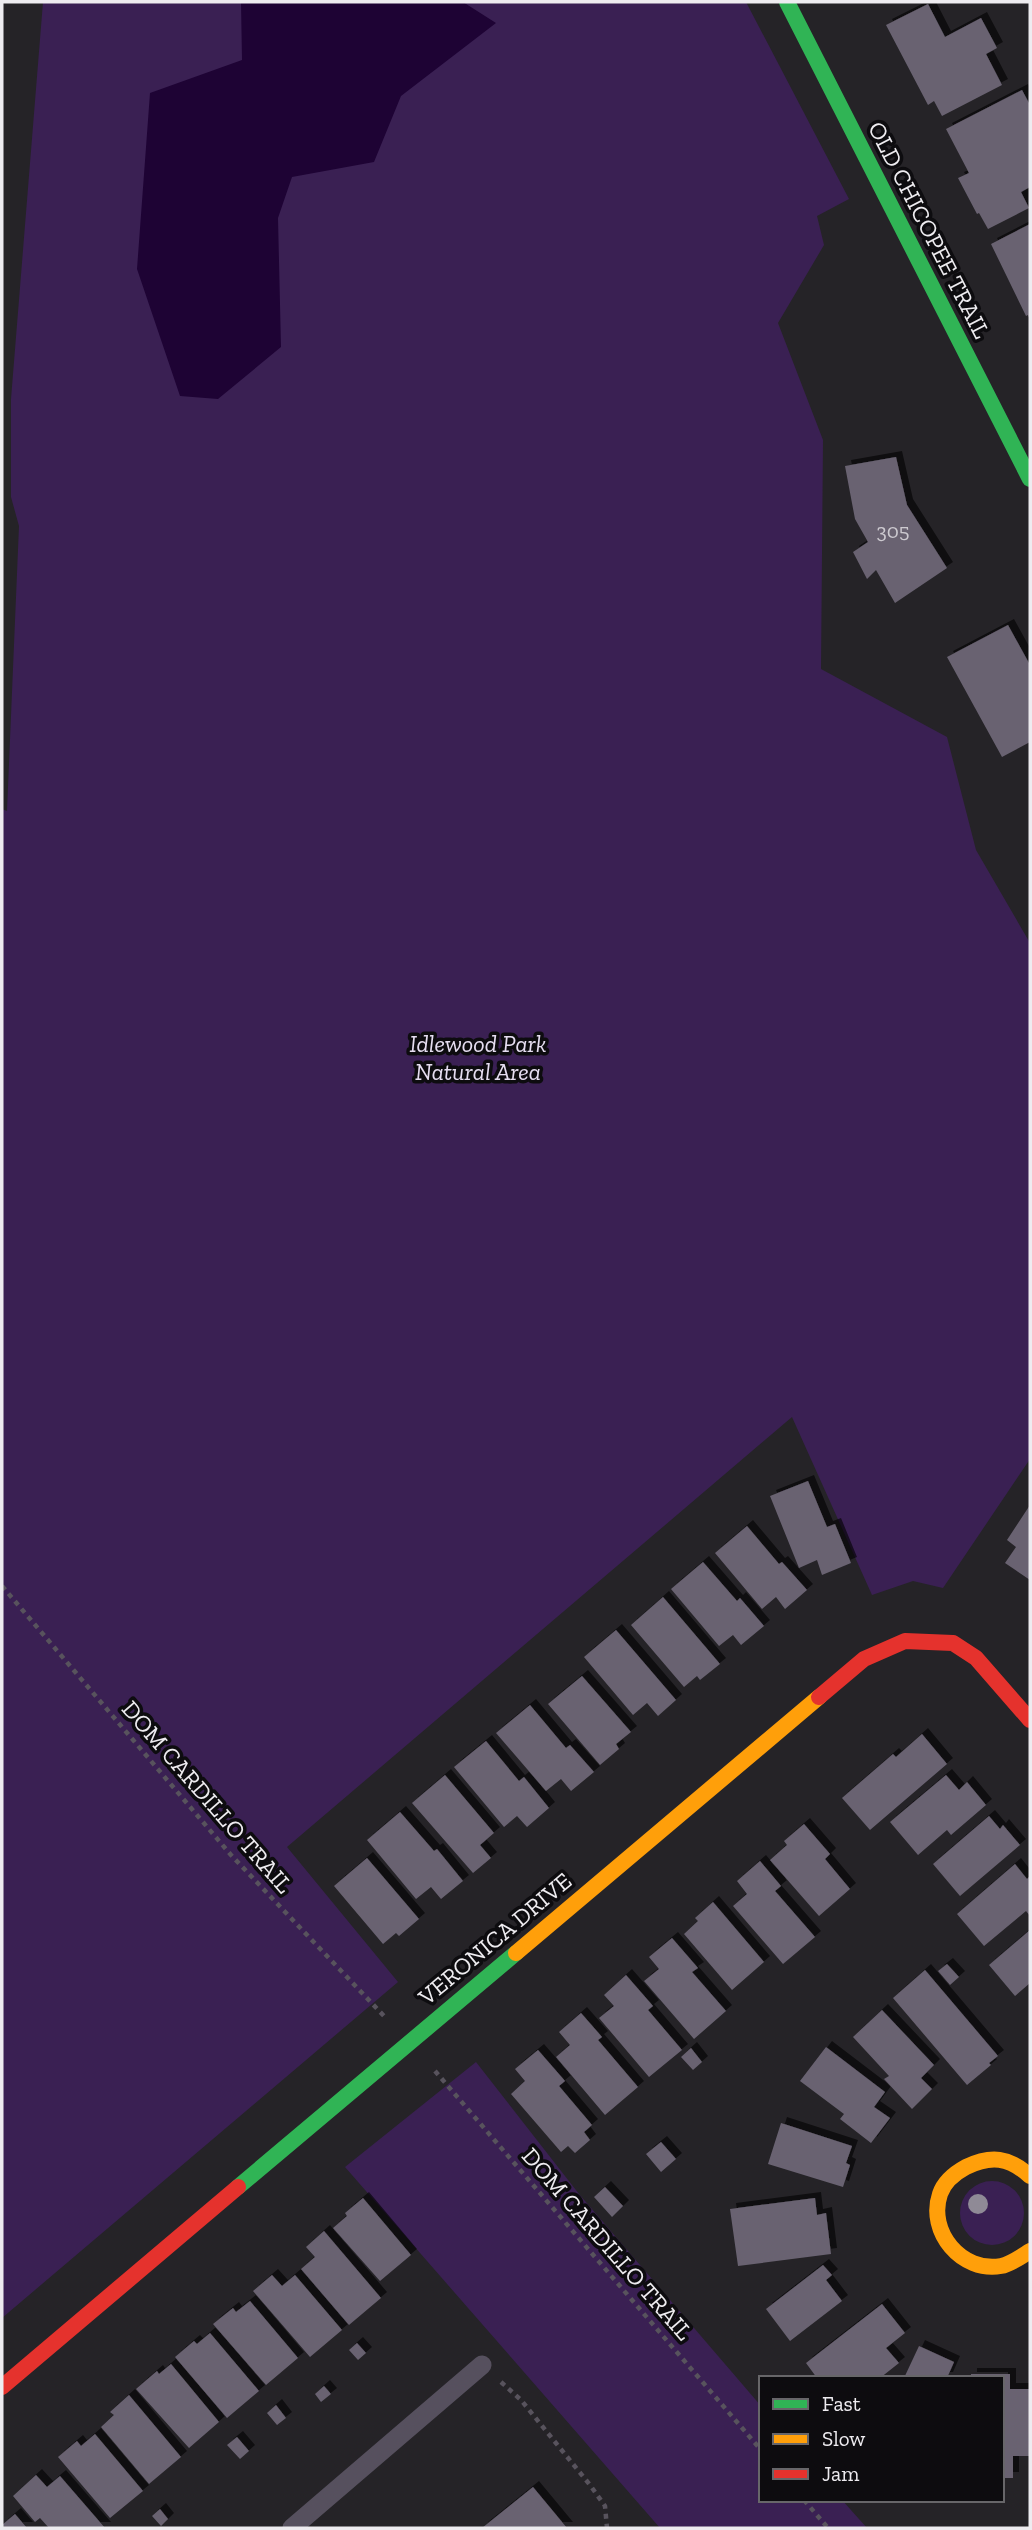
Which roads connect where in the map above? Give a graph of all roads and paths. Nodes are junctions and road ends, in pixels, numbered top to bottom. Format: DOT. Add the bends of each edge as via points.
graph roads {
  1 [pos="787,2"];
  2 [pos="1030,479"];
  3 [pos="2,1586"];
  4 [pos="1030,1720"];
  5 [pos="392,2024"];
  6 [pos="435,2071"];
  7 [pos="1030,2176"];
  8 [pos="1030,2251"];
  9 [pos="482,2365"];
  10 [pos="2,2387"];
  11 [pos="759,2448"];
  12 [pos="806,2502"];
  13 [pos="292,2528"];
  14 [pos="607,2528"];
  15 [pos="828,2528"];
  1 -- 2 [label="street, OLD CHICOPEE TRAIL"];
  3 -- 5 [label="path, DOM CARDILLO TRAIL" via="231,1855"];
  4 -- 10 [label="street, VERONICA DRIVE" via="976,1658 953,1643 905,1642 864,1659"];
  6 -- 11 [label="path, DOM CARDILLO TRAIL"];
  7 -- 8 [label="street" via="1006,2161 970,2163 955,2172 944,2187 937,2221 943,2239 969,2263 1004,2267"];
  9 -- 13 [label="lane"];
  9 -- 14 [label="path" via="521,2400 590,2485 605,2506"];
  12 -- 15 [label="path"];
}
